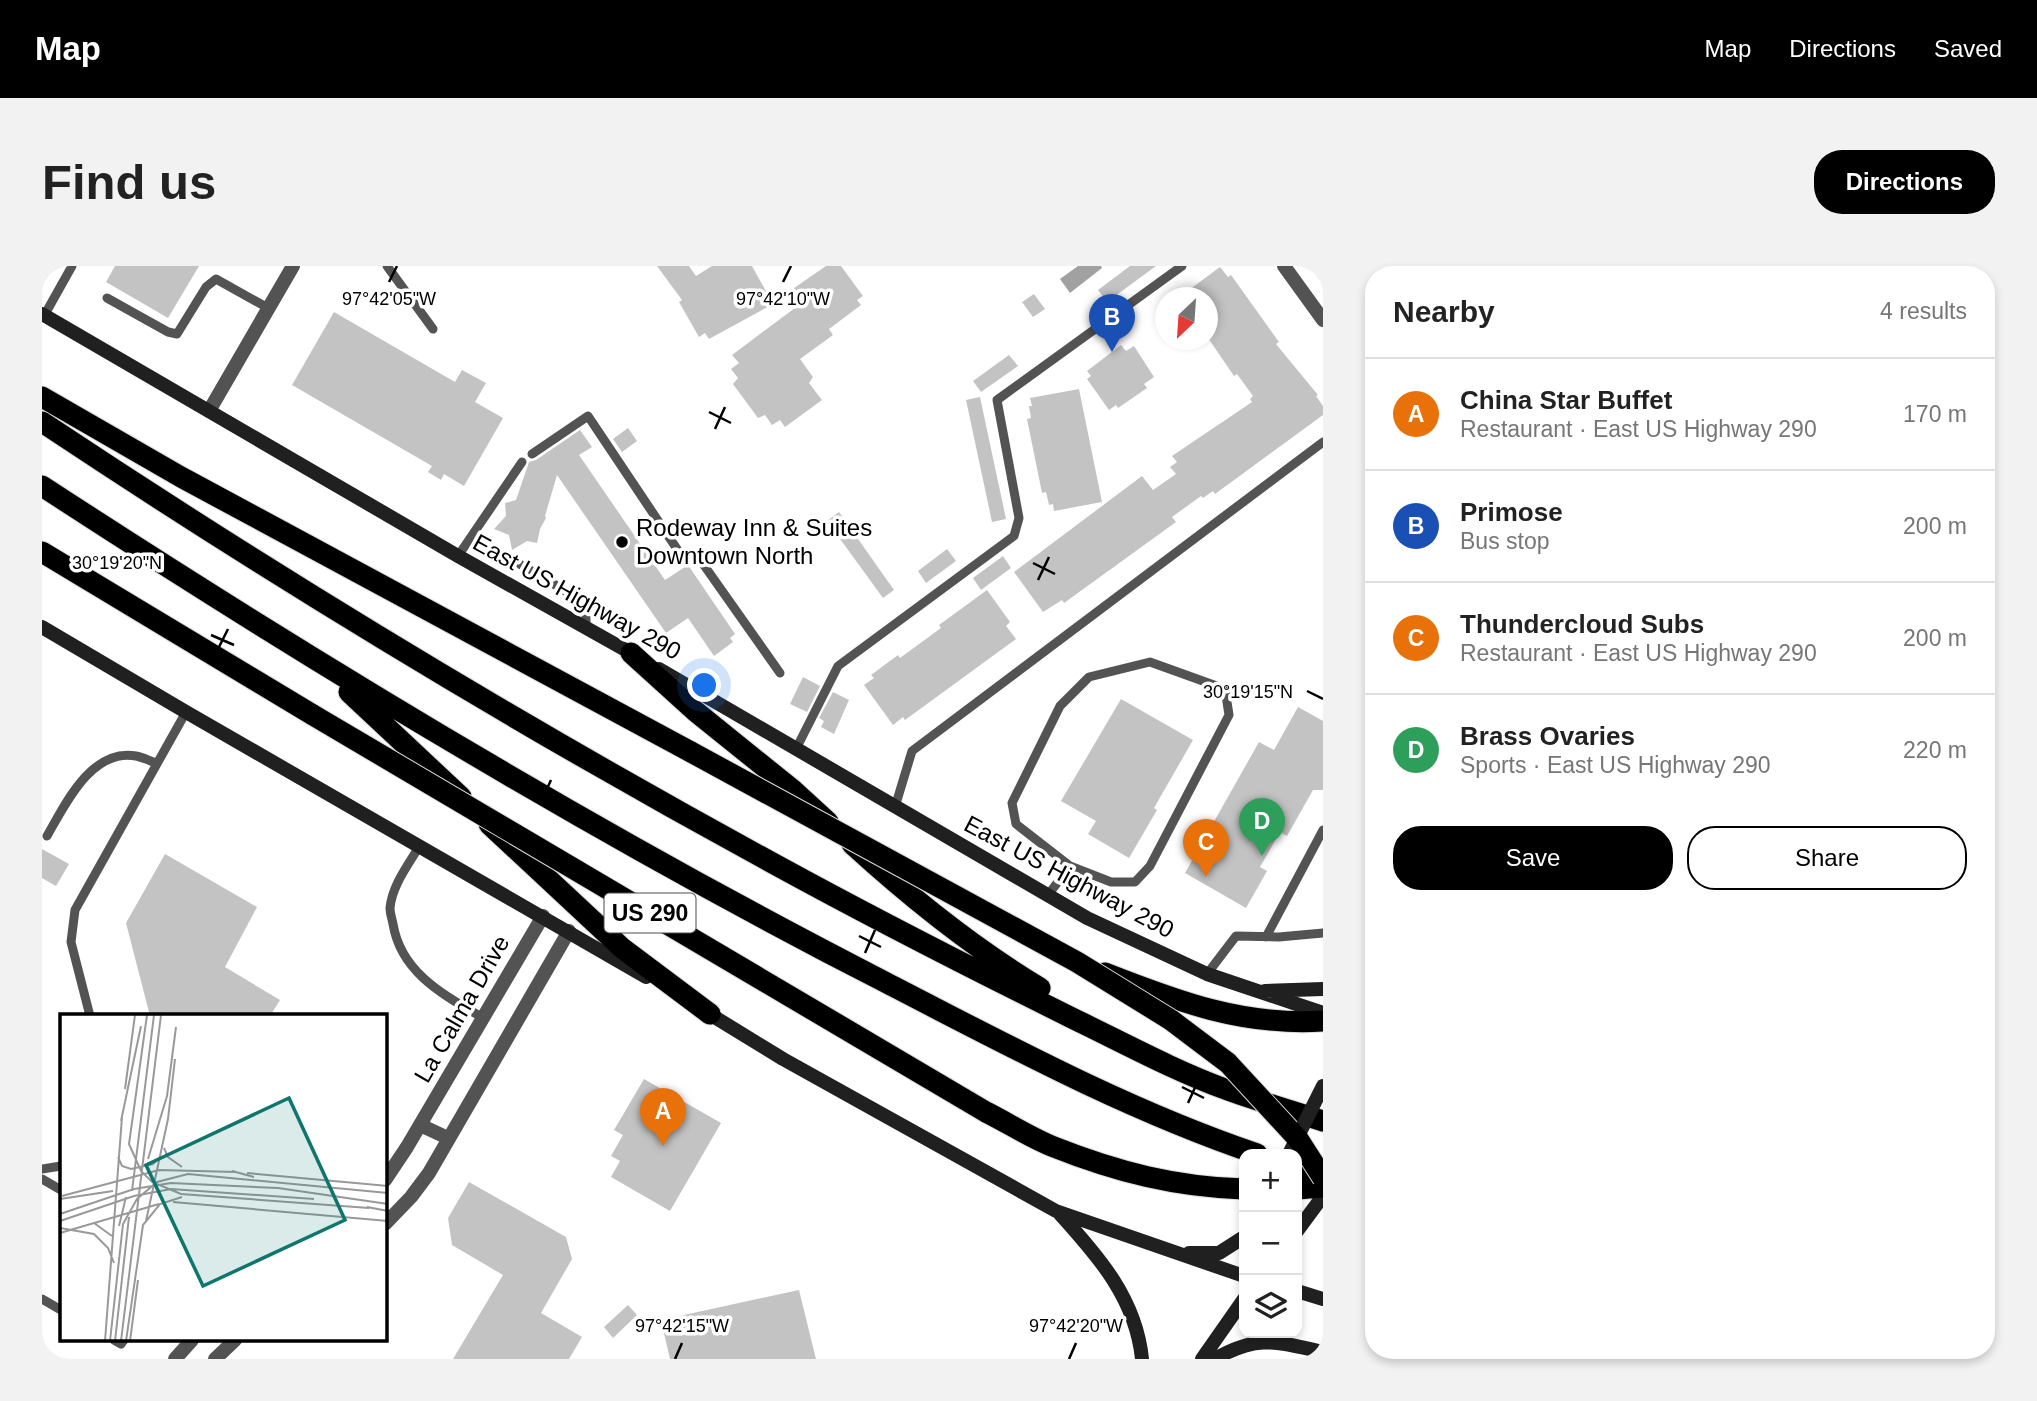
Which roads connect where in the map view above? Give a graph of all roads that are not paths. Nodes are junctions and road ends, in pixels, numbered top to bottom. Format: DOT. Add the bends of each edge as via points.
graph roads {
  1 [pos="293,266"];
  2 [pos="387,266"];
  3 [pos="1182,266"];
  4 [pos="1284,266"];
  5 [pos="68,268"];
  6 [pos="107,298"];
  7 [pos="268,308"];
  8 [pos="43,315"];
  9 [pos="1323,320"];
  10 [pos="433,329"];
  11 [pos="42,397"];
  12 [pos="209,411"];
  13 [pos="42,422"];
  14 [pos="1323,442"];
  15 [pos="531,454"];
  16 [pos="522,462"];
  17 [pos="42,486"];
  18 [pos="472,536"];
  19 [pos="42,552"];
  20 [pos="458,556"];
  21 [pos="586,626"];
  22 [pos="42,627"];
  23 [pos="631,653"];
  24 [pos="311,658"];
  25 [pos="780,673"];
  26 [pos="186,712"];
  27 [pos="796,749"];
  28 [pos="156,764"];
  29 [pos="895,807"];
  30 [pos="1323,830"];
  31 [pos="47,836"];
  32 [pos="420,845"];
  33 [pos="1070,866"];
  34 [pos="1048,895"];
  35 [pos="543,916"];
  36 [pos="569,931"];
  37 [pos="1323,933"];
  38 [pos="1266,937"];
  39 [pos="1077,962"];
  40 [pos="1207,974"];
  41 [pos="1323,989"];
  42 [pos="1256,991"];
  43 [pos="89,1014"];
  44 [pos="710,1014"];
  45 [pos="1322,1015"];
  46 [pos="483,1018"];
  47 [pos="1149,1055"];
  48 [pos="1323,1086"];
  49 [pos="1323,1121"];
  50 [pos="420,1125"];
  51 [pos="448,1139"];
  52 [pos="1242,1149"];
  53 [pos="1292,1149"];
  54 [pos="60,1166"];
  55 [pos="42,1169"];
  56 [pos="1302,1170"];
  57 [pos="387,1177"];
  58 [pos="1323,1177"];
  59 [pos="42,1179"];
  60 [pos="1323,1187"];
  61 [pos="1239,1188"];
  62 [pos="60,1189"];
  63 [pos="1302,1189"];
  64 [pos="1323,1196"];
  65 [pos="1056,1211"];
  66 [pos="387,1222"];
  67 [pos="1302,1224"];
  68 [pos="1239,1240"];
  69 [pos="1177,1252"];
  70 [pos="1241,1275"];
  71 [pos="1302,1293"];
  72 [pos="42,1299"];
  73 [pos="1323,1299"];
  74 [pos="1239,1306"];
  75 [pos="60,1309"];
  76 [pos="190,1342"];
  77 [pos="233,1342"];
  78 [pos="1323,1352"];
  79 [pos="175,1359"];
  80 [pos="215,1359"];
  81 [pos="1142,1359"];
  82 [pos="1202,1359"];
  83 [pos="1214,1359"];
  1 -- 7 [label="street"];
  2 -- 10 [label="lane"];
  3 -- 27 [label="lane" via="996,400 1019,518 1014,536 838,666"];
  4 -- 9 [label="street"];
  5 -- 8 [label="lane"];
  6 -- 7 [label="lane" via="177,334 206,286 216,279"];
  7 -- 12 [label="street"];
  8 -- 12 [label="main road, East US Highway 290"];
  11 -- 39 [label="highway, bridge" via="193,484"];
  12 -- 20 [label="main road, East US Highway 290"];
  13 -- 47 [label="highway" via="252,560 591,763 840,901"];
  14 -- 29 [label="lane" via="912,751"];
  15 -- 25 [label="lane" via="588,416 681,555 701,561"];
  16 -- 18 [label="lane"];
  17 -- 24 [label="highway"];
  18 -- 20 [label="lane"];
  18 -- 21 [label="lane" via="586,603"];
  19 -- 61 [label="highway, US 290, bridge" via="986,1112 1052,1146 1141,1177"];
  20 -- 21 [label="main road, East US Highway 290"];
  21 -- 23 [label="main road, East US Highway 290"];
  22 -- 26 [label="main road"];
  23 -- 27 [label="main road, East US Highway 290"];
  23 -- 47 [label="highway" via="908,895 1017,974"];
  24 -- 44 [label="highway" via="622,948"];
  24 -- 52 [label="highway" via="565,808 821,950 1129,1104"];
  26 -- 28 [label="lane"];
  26 -- 32 [label="main road"];
  27 -- 29 [label="main road, East US Highway 290"];
  28 -- 31 [label="lane" via="135,756 116,757 95,769 80,781"];
  28 -- 43 [label="lane" via="75,910 71,942"];
  29 -- 34 [label="main road, East US Highway 290"];
  30 -- 38 [label="lane"];
  32 -- 35 [label="main road"];
  32 -- 46 [label="lane" via="397,883 390,909 396,943 411,967"];
  33 -- 33 [label="lane" via="1016,824 1012,803 1060,706 1089,677 1150,662 1225,689 1228,715 1150,866 1135,882 1111,882"];
  33 -- 34 [label="lane"];
  34 -- 40 [label="main road, East US Highway 290"];
  35 -- 36 [label="main road"];
  35 -- 46 [label="street, La Calma Drive"];
  36 -- 44 [label="main road"];
  36 -- 51 [label="street"];
  37 -- 38 [label="lane"];
  38 -- 40 [label="lane" via="1236,936"];
  39 -- 45 [label="highway, bridge" via="1213,1012 1291,1023"];
  39 -- 58 [label="highway, bridge" via="1171,1020 1228,1063 1298,1139"];
  40 -- 42 [label="main road, East US Highway 290"];
  41 -- 42 [label="main road"];
  42 -- 45 [label="main road, East US Highway 290"];
  44 -- 65 [label="main road"];
  46 -- 50 [label="street, La Calma Drive"];
  47 -- 49 [label="highway" via="1224,1089"];
  48 -- 53 [label="main road, bridge"];
  50 -- 51 [label="street"];
  50 -- 57 [label="street, La Calma Drive"];
  51 -- 66 [label="street" via="429,1173"];
  54 -- 55 [label="lane"];
  56 -- 58 [label="highway"];
  59 -- 62 [label="lane"];
  60 -- 63 [label="highway"];
  64 -- 67 [label="main road"];
  65 -- 69 [label="main road"];
  65 -- 81 [label="main road" via="1112,1276 1129,1306"];
  68 -- 69 [label="main road" via="1219,1253"];
  69 -- 70 [label="main road"];
  71 -- 73 [label="main road"];
  72 -- 75 [label="lane"];
  74 -- 82 [label="main road"];
  76 -- 79 [label="street"];
  77 -- 80 [label="street"];
  78 -- 83 [label="main road" via="1270,1340 1247,1344"];
}
